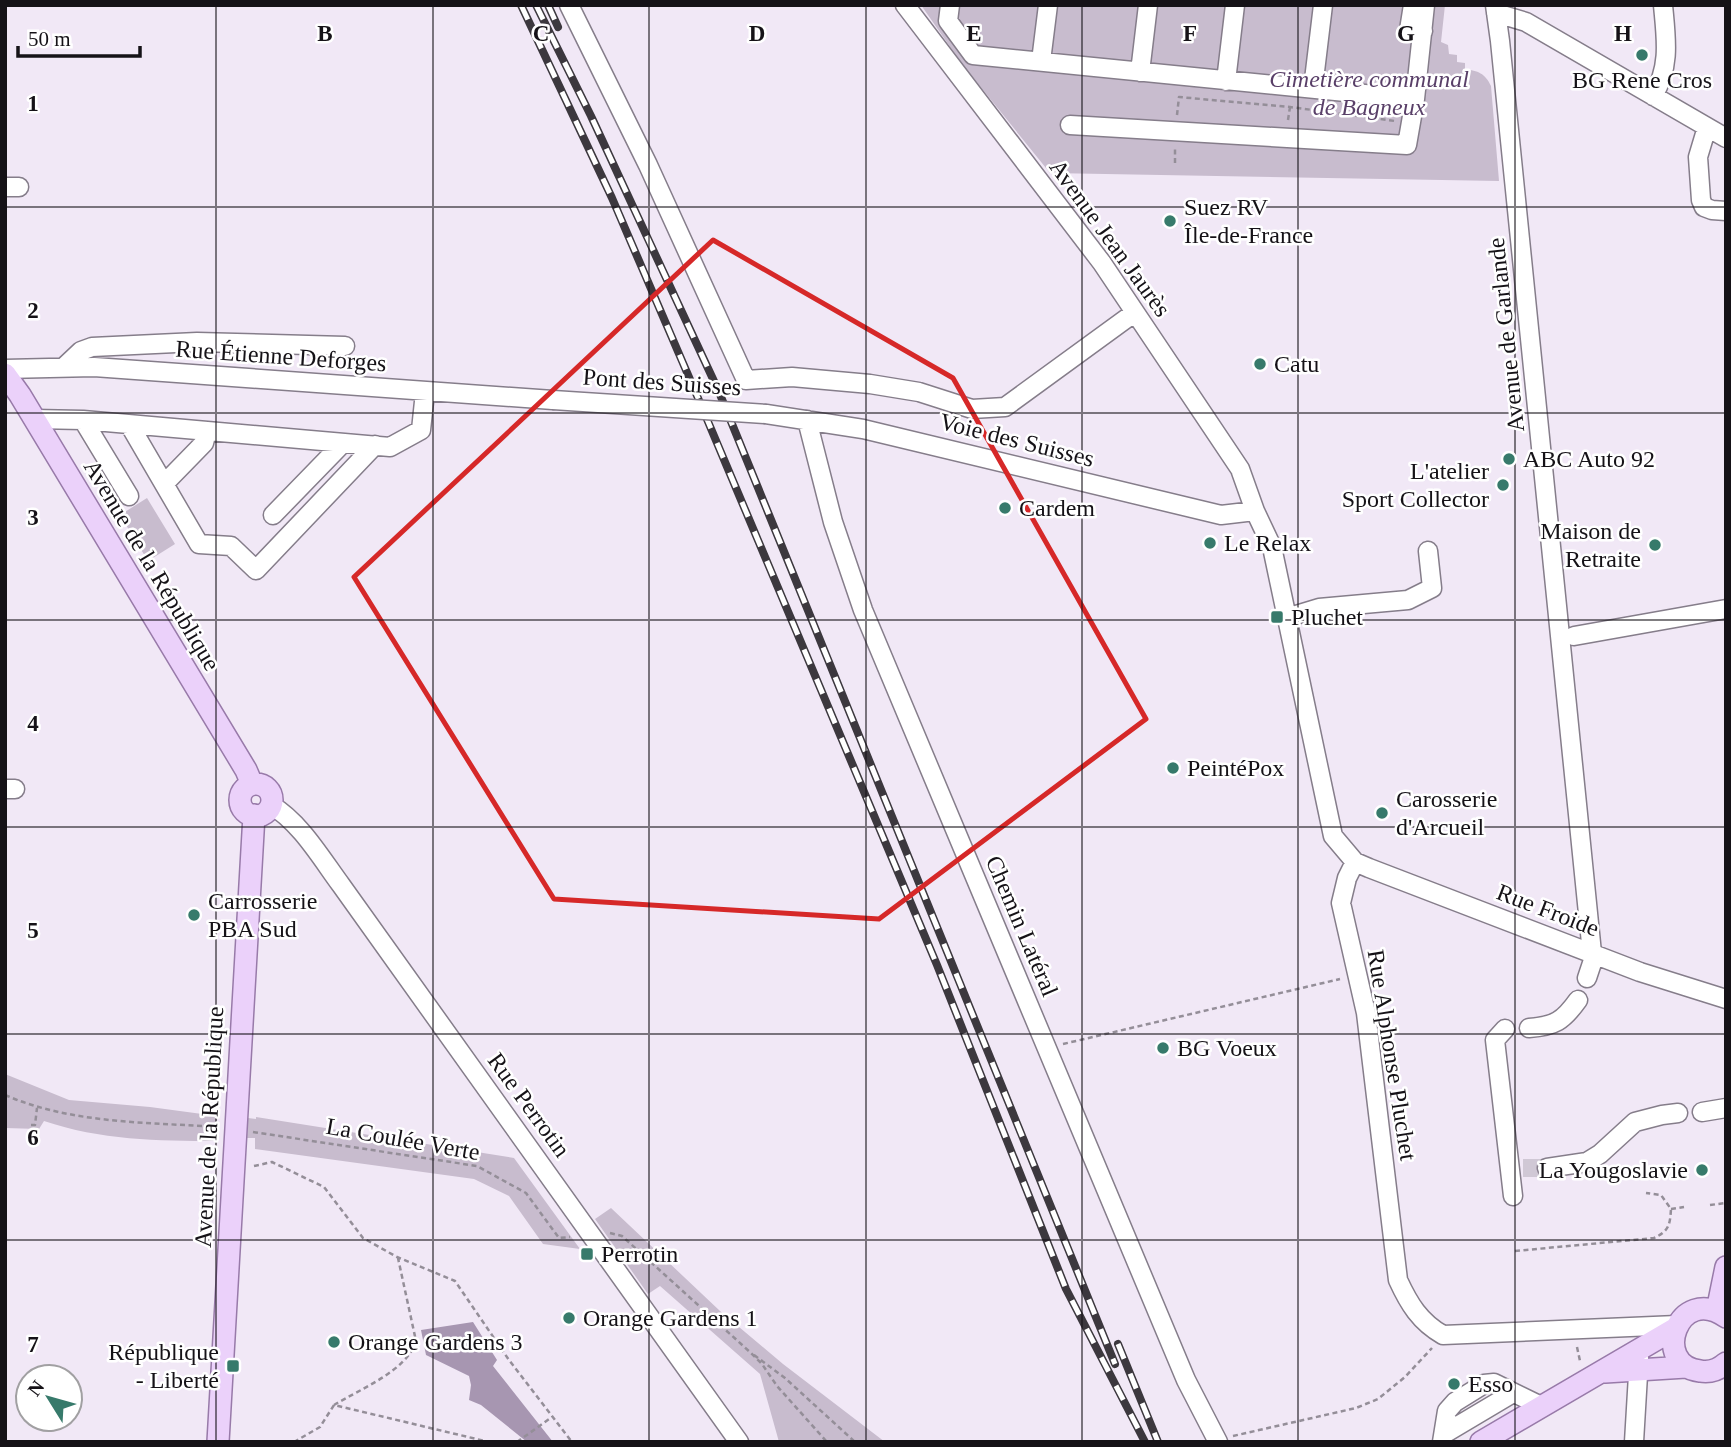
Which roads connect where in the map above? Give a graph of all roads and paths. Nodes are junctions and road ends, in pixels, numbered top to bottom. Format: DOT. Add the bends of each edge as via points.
graph roads {
  1 [pos="569,5"];
  2 [pos="905,5"];
  3 [pos="950,5"];
  4 [pos="1048,5"];
  5 [pos="1148,5"];
  6 [pos="1235,5"];
  7 [pos="1323,5"];
  8 [pos="1413,5"];
  9 [pos="1425,5"];
  10 [pos="1663,5"];
  11 [pos="1495,9"];
  12 [pos="1423,31"];
  13 [pos="1041,61"];
  14 [pos="1140,72"];
  15 [pos="1226,81"];
  16 [pos="1313,88"];
  17 [pos="1654,96"];
  18 [pos="1415,99"];
  19 [pos="1411,123"];
  20 [pos="1070,125"];
  21 [pos="1707,127"];
  22 [pos="1176,132"];
  23 [pos="1726,138"];
  24 [pos="1175,163"];
  25 [pos="1726,211"];
  26 [pos="1134,313"];
  27 [pos="345,346"];
  28 [pos="64,367"];
  29 [pos="5,371"];
  30 [pos="425,392"];
  31 [pos="553,400"];
  32 [pos="766,414"];
  33 [pos="34,419"];
  34 [pos="83,420"];
  35 [pos="807,420"];
  36 [pos="130,424"];
  37 [pos="207,431"];
  38 [pos="343,443"];
  39 [pos="375,446"];
  40 [pos="164,484"];
  41 [pos="129,496"];
  42 [pos="1255,511"];
  43 [pos="273,515"];
  44 [pos="1428,551"];
  45 [pos="1726,609"];
  46 [pos="1286,618"];
  47 [pos="1574,636"];
  48 [pos="262,810"];
  49 [pos="1355,862"];
  50 [pos="1594,953"];
  51 [pos="1358,975"];
  52 [pos="1587,978"];
  53 [pos="1726,999"];
  54 [pos="1578,1000"];
  55 [pos="1529,1028"];
  56 [pos="1505,1029"];
  57 [pos="1047,1048"];
  58 [pos="5,1094"];
  59 [pos="37,1107"];
  60 [pos="1726,1108"];
  61 [pos="1702,1112"];
  62 [pos="1678,1113"];
  63 [pos="31,1125"];
  64 [pos="220,1127"];
  65 [pos="246,1130"];
  66 [pos="1547,1168"];
  67 [pos="233,1170"];
  68 [pos="1646,1193"];
  69 [pos="1513,1196"];
  70 [pos="1726,1203"];
  71 [pos="1710,1205"];
  72 [pos="1684,1207"];
  73 [pos="1671,1209"];
  74 [pos="599,1229"];
  75 [pos="569,1237"];
  76 [pos="1515,1251"];
  77 [pos="397,1257"];
  78 [pos="1726,1267"];
  79 [pos="1721,1314"];
  80 [pos="1676,1326"];
  81 [pos="1576,1330"];
  82 [pos="1443,1335"];
  83 [pos="1640,1348"];
  84 [pos="751,1353"];
  85 [pos="1725,1366"];
  86 [pos="1686,1367"];
  87 [pos="1591,1370"];
  88 [pos="1638,1370"];
  89 [pos="334,1405"];
  90 [pos="1541,1406"];
  91 [pos="552,1417"];
  92 [pos="1443,1438"];
  93 [pos="1217,1441"];
  94 [pos="218,1442"];
  95 [pos="294,1442"];
  96 [pos="489,1442"];
  97 [pos="517,1442"];
  98 [pos="572,1442"];
  99 [pos="740,1442"];
  100 [pos="827,1442"];
  101 [pos="855,1442"];
  102 [pos="1481,1442"];
  103 [pos="1634,1442"];
  1 -- 26 [label="street" via="746,380 792,377 870,384 919,391 972,409 1004,407"];
  2 -- 26 [label="street, Avenue Jean Jaurès" via="1102,263"];
  3 -- 13 [label="street" via="948,21 974,55"];
  4 -- 13 [label="street"];
  5 -- 14 [label="street"];
  6 -- 15 [label="street"];
  7 -- 16 [label="street"];
  8 -- 12 [label="street" via="1409,30"];
  9 -- 12 [label="street"];
  10 -- 17 [label="street" via="1666,62"];
  11 -- 17 [label="street"];
  11 -- 50 [label="street, Avenue de Garlande"];
  12 -- 18 [label="street"];
  13 -- 14 [label="street"];
  14 -- 15 [label="street"];
  15 -- 16 [label="street"];
  16 -- 18 [label="street"];
  17 -- 21 [label="street"];
  18 -- 19 [label="street"];
  19 -- 22 [label="street" via="1407,145"];
  19 -- 22 [label="path" via="1179,97"];
  20 -- 22 [label="street"];
  21 -- 23 [label="street"];
  21 -- 25 [label="street" via="1698,157 1700,200 1712,211"];
  22 -- 24 [label="path"];
  26 -- 42 [label="street, Avenue Jean Jaurès" via="1240,469"];
  27 -- 28 [label="street" via="197,342 92,347"];
  28 -- 29 [label="street, Rue Étienne Deforges"];
  28 -- 30 [label="street, Rue Étienne Deforges"];
  29 -- 33 [label="main road, Avenue de la République"];
  30 -- 31 [label="street, Rue Étienne Deforges"];
  30 -- 39 [label="street" via="421,430 390,447"];
  31 -- 32 [label="street, Pont des Suisses, bridge"];
  32 -- 35 [label="street, Voie des Suisses"];
  33 -- 34 [label="street"];
  33 -- 48 [label="main road, Avenue de la République" via="246,770 252,784 243,790 244,810"];
  34 -- 36 [label="street"];
  34 -- 41 [label="street"];
  35 -- 42 [label="street, Voie des Suisses" via="863,429 1221,515"];
  35 -- 57 [label="street, Chemin Latéral" via="833,522 863,610"];
  36 -- 37 [label="street"];
  36 -- 40 [label="street"];
  37 -- 38 [label="street"];
  37 -- 40 [label="street" via="204,443"];
  38 -- 39 [label="street"];
  38 -- 43 [label="street"];
  39 -- 40 [label="street" via="256,570 231,546 199,544"];
  42 -- 46 [label="street" via="1272,547"];
  44 -- 46 [label="street" via="1432,588 1408,600 1319,608"];
  45 -- 47 [label="street"];
  46 -- 49 [label="street" via="1333,836"];
  48 -- 67 [label="main road, Avenue de la République"];
  48 -- 99 [label="street, Rue Perrotin" via="295,826 341,885"];
  49 -- 50 [label="street, Rue Froide"];
  49 -- 51 [label="street, Rue Alphonse Pluchet" via="1341,903"];
  50 -- 52 [label="street"];
  50 -- 53 [label="street, Rue Froide"];
  51 -- 57 [label="path"];
  51 -- 82 [label="street, Rue Alphonse Pluchet" via="1398,1280 1420,1318"];
  54 -- 55 [label="street" via="1560,1020"];
  56 -- 69 [label="street" via="1495,1040 1517,1168"];
  57 -- 93 [label="street, Chemin Latéral" via="1186,1380"];
  58 -- 59 [label="path"];
  59 -- 63 [label="path" via="35,1125"];
  59 -- 64 [label="path" via="77,1117"];
  60 -- 61 [label="street"];
  62 -- 66 [label="street" via="1635,1122 1587,1162"];
  65 -- 75 [label="path, La Coulée Verte" via="477,1166 526,1193 559,1238"];
  67 -- 77 [label="path" via="272,1162 324,1187 363,1238"];
  67 -- 94 [label="main road, Avenue de la République"];
  68 -- 73 [label="path" via="1661,1195"];
  70 -- 71 [label="path"];
  72 -- 73 [label="path"];
  73 -- 76 [label="path" via="1670,1225 1654,1238"];
  74 -- 84 [label="path" via="622,1236"];
  77 -- 89 [label="path" via="416,1341 412,1353 402,1365"];
  77 -- 91 [label="path" via="455,1281"];
  78 -- 79 [label="main road"];
  79 -- 80 [label="main road" via="1694,1310"];
  80 -- 81 [label="street"];
  80 -- 83 [label="main road"];
  80 -- 86 [label="main road" via="1674,1348"];
  81 -- 82 [label="street"];
  81 -- 87 [label="path" via="1578,1355"];
  82 -- 93 [label="path" via="1378,1399"];
  83 -- 87 [label="main road"];
  83 -- 88 [label="street"];
  84 -- 100 [label="path"];
  84 -- 101 [label="path"];
  85 -- 86 [label="main road" via="1705,1372"];
  86 -- 88 [label="main road"];
  87 -- 88 [label="main road"];
  87 -- 90 [label="main road"];
  88 -- 103 [label="street"];
  89 -- 95 [label="path" via="320,1427"];
  89 -- 96 [label="path"];
  90 -- 92 [label="street" via="1513,1393"];
  90 -- 102 [label="main road"];
  91 -- 97 [label="path"];
  91 -- 98 [label="path"];
}
